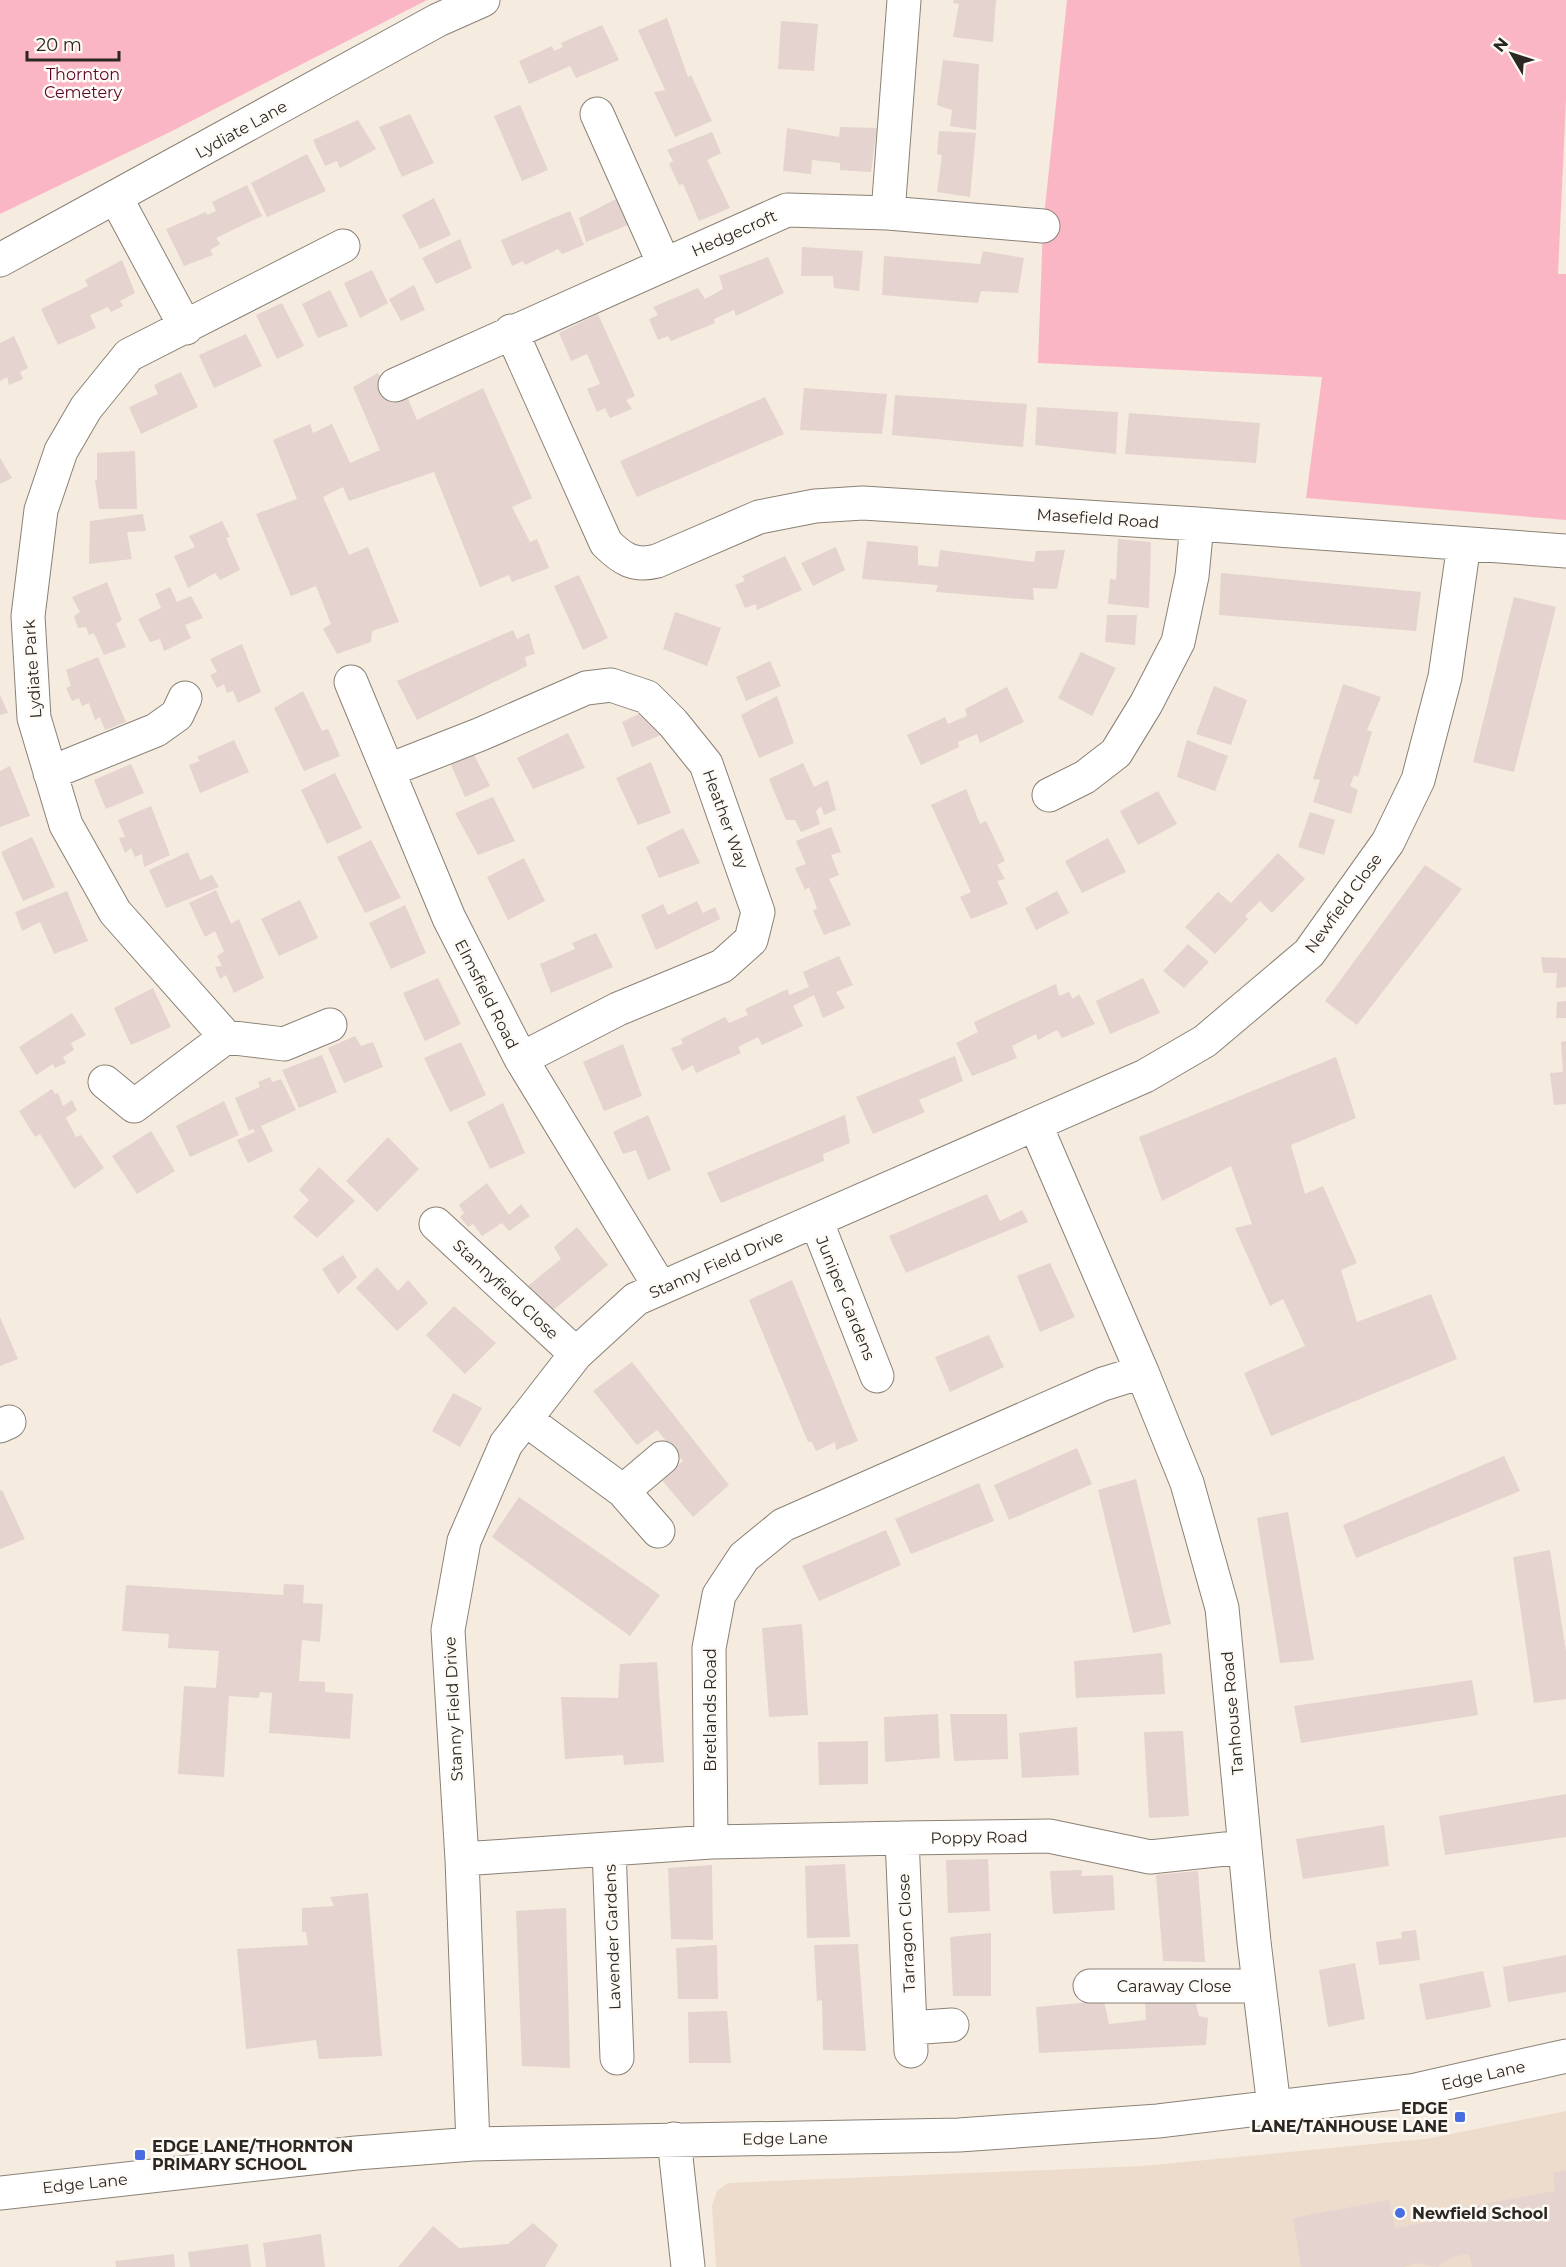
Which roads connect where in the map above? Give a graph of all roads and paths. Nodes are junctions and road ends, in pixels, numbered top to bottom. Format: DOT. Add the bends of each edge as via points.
graph roads {
  1 [pos="483,0"];
  2 [pos="904,0"];
  3 [pos="597,114"];
  4 [pos="116,198"];
  5 [pos="888,213"];
  6 [pos="1042,226"];
  7 [pos="343,246"];
  8 [pos="0,260"];
  9 [pos="664,264"];
  10 [pos="186,328"];
  11 [pos="511,331"];
  12 [pos="395,385"];
  13 [pos="1197,524"];
  14 [pos="1464,544"];
  15 [pos="1566,551"];
  16 [pos="351,682"];
  17 [pos="185,698"];
  18 [pos="389,770"];
  19 [pos="50,773"];
  20 [pos="1049,795"];
  21 [pos="330,1025"];
  22 [pos="226,1037"];
  23 [pos="520,1059"];
  24 [pos="105,1082"];
  25 [pos="1036,1126"];
  26 [pos="816,1220"];
  27 [pos="435,1224"];
  28 [pos="660,1287"];
  29 [pos="576,1354"];
  30 [pos="1142,1372"];
  31 [pos="877,1376"];
  32 [pos="525,1419"];
  33 [pos="662,1458"];
  34 [pos="623,1491"];
  35 [pos="658,1531"];
  36 [pos="902,1838"];
  37 [pos="711,1842"];
  38 [pos="1244,1847"];
  39 [pos="609,1849"];
  40 [pos="462,1859"];
  41 [pos="1090,1986"];
  42 [pos="1258,1986"];
  43 [pos="952,2025"];
  44 [pos="1566,2056"];
  45 [pos="617,2058"];
  46 [pos="1274,2107"];
  47 [pos="674,2139"];
  48 [pos="473,2144"];
  49 [pos="0,2193"];
  50 [pos="688,2267"];
  1 -- 4 [label="street, Lydiate Lane" via="438,20"];
  2 -- 5 [label="street"];
  3 -- 9 [label="street"];
  4 -- 8 [label="street, Lydiate Lane"];
  4 -- 10 [label="street"];
  5 -- 6 [label="street, Hedgecroft"];
  5 -- 9 [label="street, Hedgecroft" via="787,210"];
  7 -- 10 [label="street, Lydiate Park"];
  9 -- 11 [label="street, Hedgecroft"];
  10 -- 19 [label="street, Lydiate Park" via="129,355 86,408 61,451 41,510 28,616 34,718"];
  11 -- 12 [label="street, Hedgecroft"];
  11 -- 13 [label="street, Masefield Road" via="606,543 620,557 640,565 759,518 814,506 863,503"];
  13 -- 14 [label="street, Masefield Road"];
  13 -- 20 [label="street" via="1192,576 1178,642 1146,704 1116,753 1085,777"];
  14 -- 15 [label="street, Masefield Road"];
  14 -- 25 [label="street, Newfield Close" via="1445,677 1418,780 1388,842 1309,953 1205,1041 1145,1076"];
  16 -- 18 [label="street, Elmsfield Road"];
  17 -- 19 [label="street" via="177,715 156,730"];
  18 -- 23 [label="street, Elmsfield Road" via="448,918"];
  18 -- 23 [label="street, Heather Way" via="586,688 611,685 647,697 706,764 758,912 751,940 722,966 618,1009"];
  19 -- 22 [label="street, Lydiate Park" via="66,825 115,912"];
  21 -- 22 [label="street" via="284,1044"];
  22 -- 24 [label="street" via="134,1106"];
  23 -- 28 [label="street, Elmsfield Road"];
  25 -- 26 [label="street, Stanny Field Drive"];
  25 -- 30 [label="street, Tanhouse Road"];
  26 -- 28 [label="street, Stanny Field Drive"];
  26 -- 31 [label="street, Juniper Gardens"];
  27 -- 29 [label="street, Stannyfield Close"];
  28 -- 29 [label="street, Stanny Field Drive" via="636,1299"];
  29 -- 32 [label="street, Stanny Field Drive"];
  30 -- 37 [label="street, Bretlands Road" via="1103,1384 783,1525 744,1557 719,1595 709,1648"];
  30 -- 38 [label="street, Tanhouse Road" via="1187,1483 1222,1608"];
  32 -- 34 [label="street"];
  32 -- 40 [label="street, Stanny Field Drive" via="506,1444 464,1541 448,1630"];
  33 -- 34 [label="street"];
  34 -- 35 [label="street"];
  36 -- 37 [label="street, Poppy Road"];
  36 -- 38 [label="street, Poppy Road" via="1049,1836 1150,1857"];
  36 -- 43 [label="street, Tarragon Close" via="910,2039"];
  37 -- 39 [label="street"];
  38 -- 42 [label="street, Tanhouse Road"];
  39 -- 40 [label="street"];
  39 -- 45 [label="street, Lavender Gardens" via="628,2026"];
  40 -- 48 [label="street, Stanny Field Drive"];
  41 -- 42 [label="street, Caraway Close"];
  42 -- 46 [label="street, Tanhouse Road"];
  44 -- 46 [label="street, Edge Lane" via="1411,2091"];
  46 -- 47 [label="street, Edge Lane" via="1158,2121 959,2135"];
  47 -- 48 [label="street, Edge Lane"];
  47 -- 50 [label="street"];
  48 -- 49 [label="street, Edge Lane" via="356,2153"];
}
